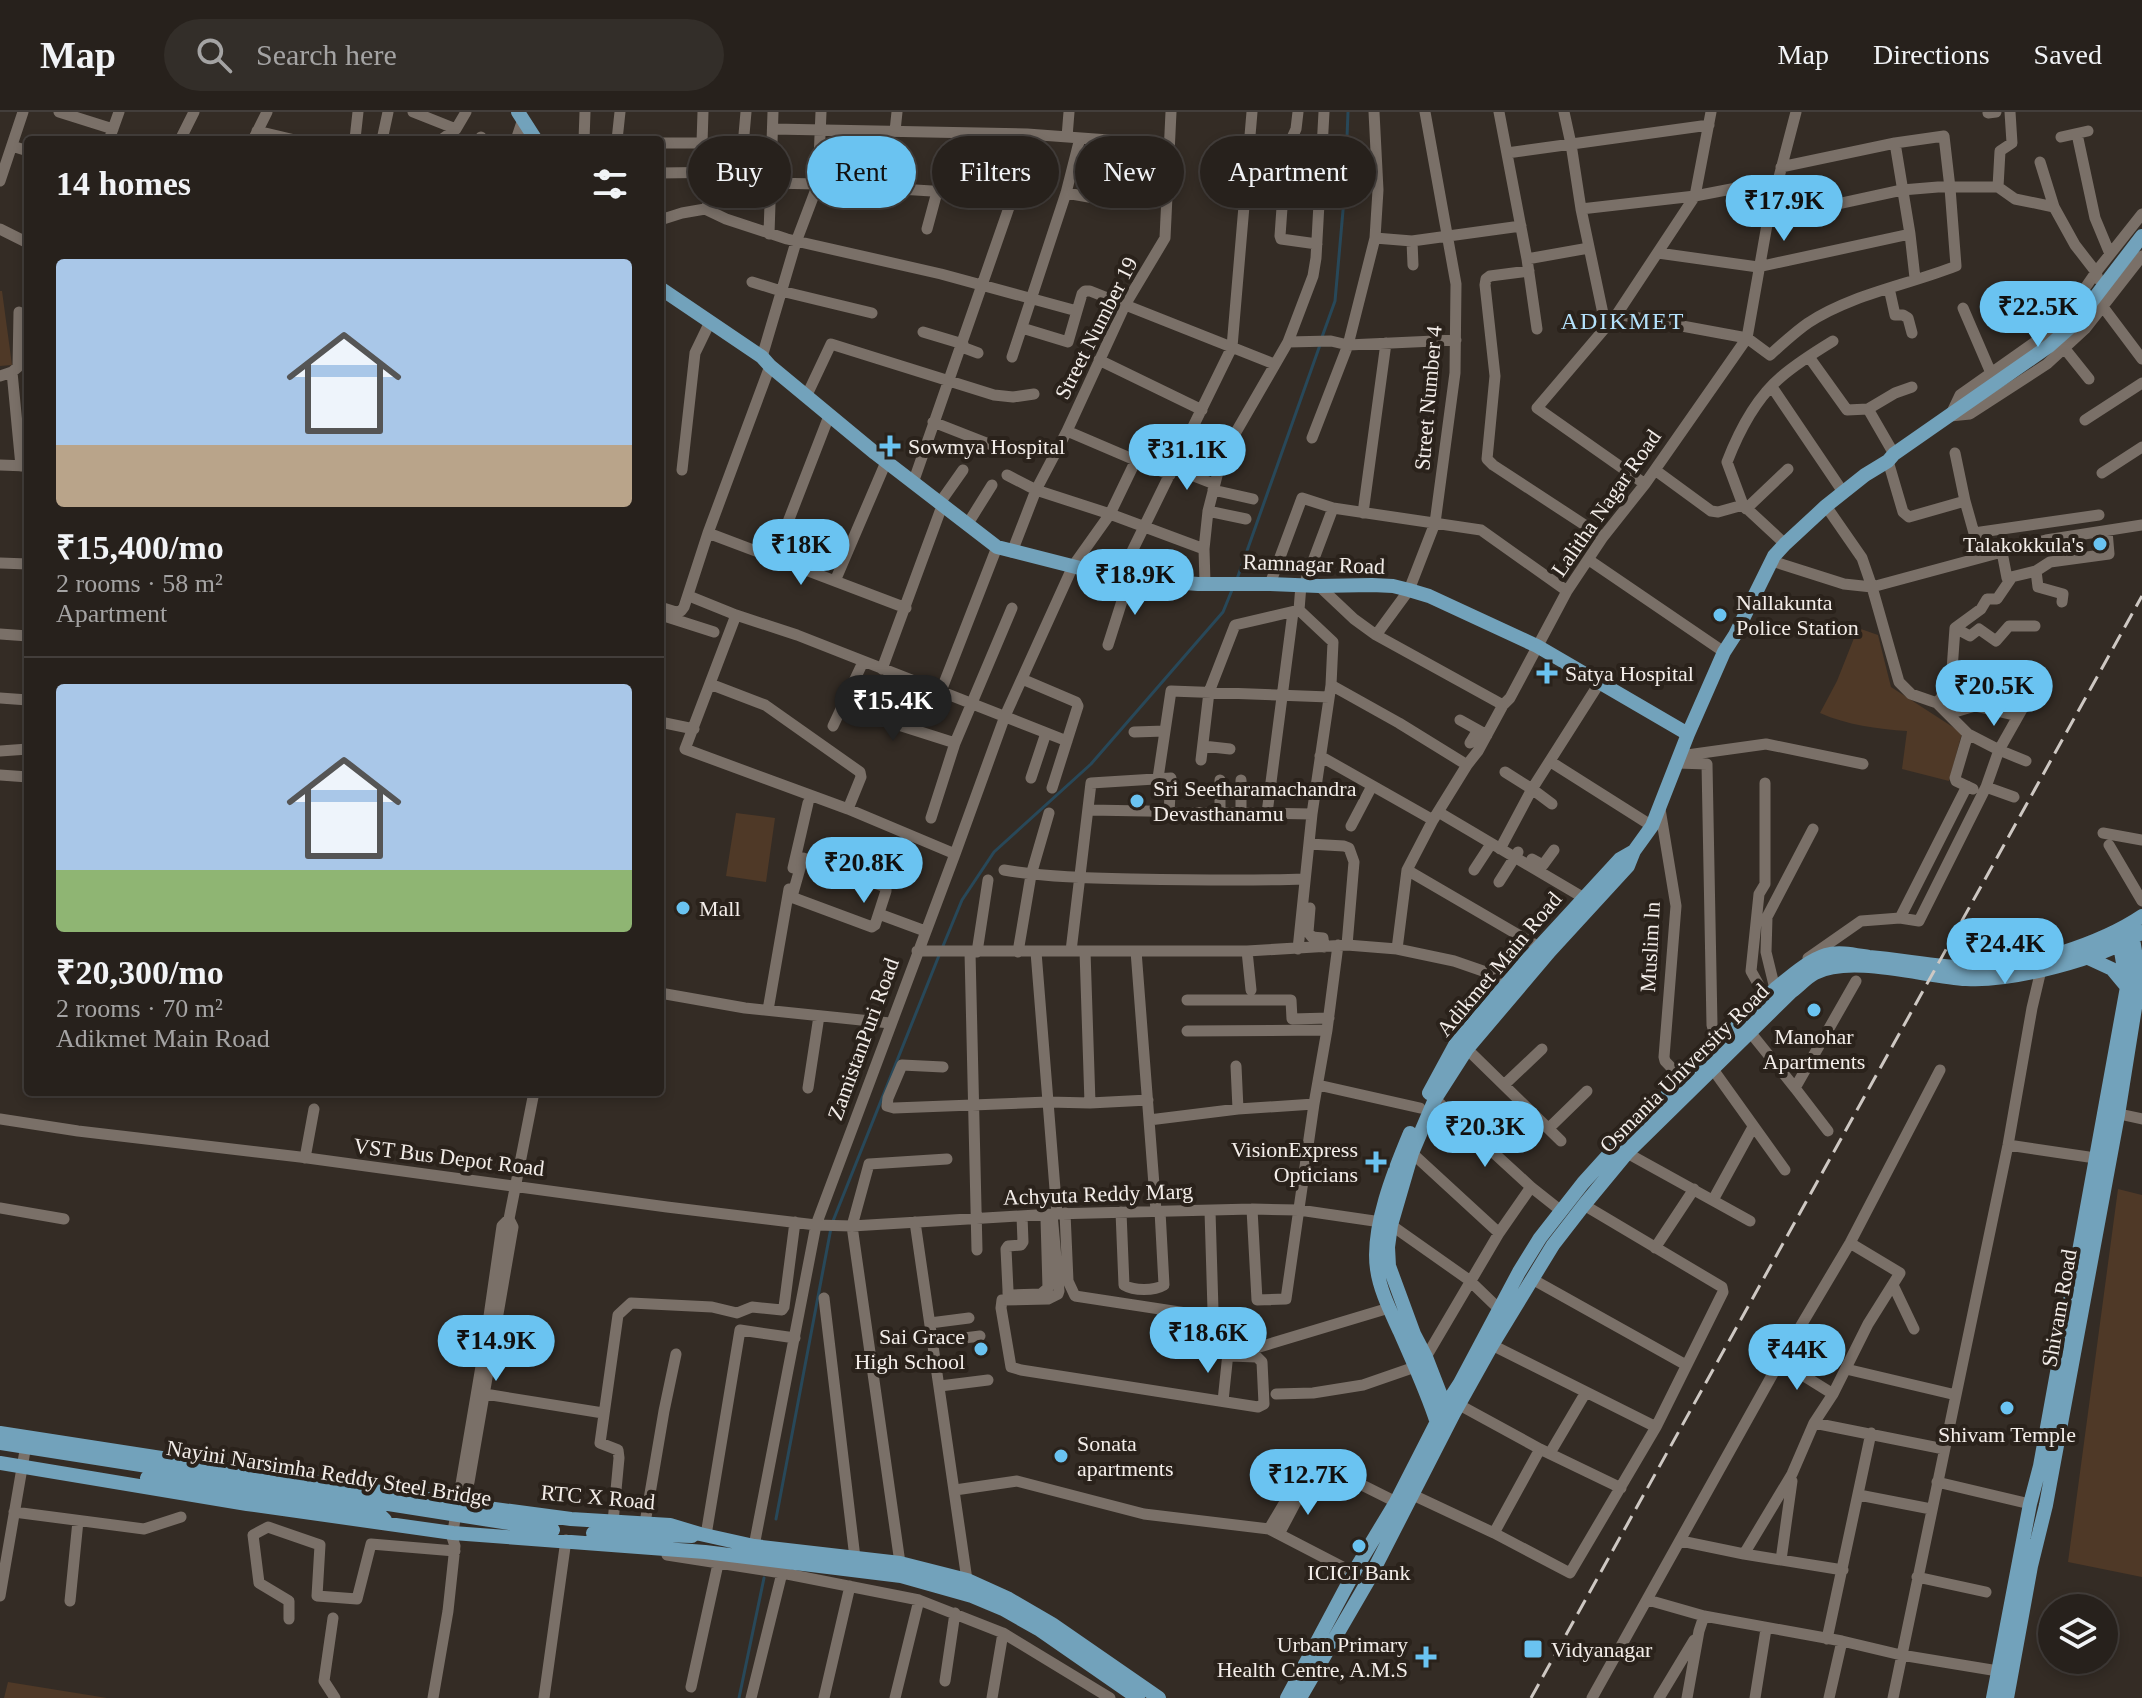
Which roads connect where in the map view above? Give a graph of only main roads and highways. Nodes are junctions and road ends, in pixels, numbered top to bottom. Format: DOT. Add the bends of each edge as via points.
graph roads {
  1 [pos="521,116"];
  2 [pos="534,136"];
  3 [pos="2142,236"];
  4 [pos="664,291"];
  5 [pos="1688,734"];
  6 [pos="1634,851"];
  7 [pos="2131,931"];
  8 [pos="2086,957"];
  9 [pos="1813,968"];
  10 [pos="2033,968"];
  11 [pos="2136,988"];
  12 [pos="2102,1158"];
  13 [pos="1386,1224"];
  14 [pos="1420,1362"];
  15 [pos="1460,1383"];
  16 [pos="1436,1385"];
  17 [pos="1452,1406"];
  18 [pos="1441,1426"];
  19 [pos="0,1433"];
  20 [pos="0,1443"];
  21 [pos="0,1456"];
  22 [pos="0,1463"];
  23 [pos="362,1511"];
  24 [pos="390,1525"];
  25 [pos="703,1534"];
  26 [pos="1006,1604"];
  27 [pos="1138,1698"];
  28 [pos="1159,1698"];
  29 [pos="1287,1698"];
  30 [pos="1300,1698"];
  31 [pos="1993,1698"];
  32 [pos="2007,1698"];
  1 -- 2 [label="main road"];
  3 -- 5 [label="main road, Adikmet Main Road" via="2076,322 2049,346 1865,475 1785,544 1724,652"];
  4 -- 5 [label="main road, Ramnagar Road" via="766,361 997,547 1124,579 1409,590 1537,646"];
  5 -- 6 [label="main road, Adikmet Main Road" via="1660,809"];
  6 -- 13 [label="main road, Adikmet Main Road" via="1628,866 1467,1049 1435,1099"];
  6 -- 13 [label="main road, Adikmet Main Road" via="1584,898 1455,1045 1399,1159"];
  7 -- 8 [label="main road, Osmania University Road"];
  7 -- 10 [label="main road, Osmania University Road"];
  7 -- 11 [label="main road, Shivam Road"];
  8 -- 10 [label="main road, Osmania University Road"];
  8 -- 11 [label="main road"];
  9 -- 10 [label="main road, Osmania University Road" via="1827,955 1837,954 1975,968"];
  9 -- 15 [label="main road, Osmania University Road" via="1797,971 1770,994 1621,1141 1560,1210"];
  9 -- 17 [label="main road, Osmania University Road" via="1627,1153 1584,1205"];
  11 -- 12 [label="main road, Shivam Road"];
  12 -- 31 [label="main road, Shivam Road"];
  12 -- 32 [label="main road, Shivam Road" via="2046,1505"];
  13 -- 14 [label="main road, Adikmet Main Road" via="1392,1277"];
  13 -- 14 [label="main road, Adikmet Main Road" via="1377,1248 1377,1268 1407,1349"];
  14 -- 16 [label="main road"];
  14 -- 18 [label="main road"];
  15 -- 16 [label="main road"];
  15 -- 17 [label="main road, Osmania University Road"];
  16 -- 17 [label="main road"];
  17 -- 18 [label="main road, Osmania University Road"];
  18 -- 29 [label="main road, Osmania University Road"];
  18 -- 30 [label="main road, Osmania University Road" via="1413,1495"];
  19 -- 25 [label="main road, RTC X Road" via="462,1505 670,1525"];
  20 -- 25 [label="main road, Nayini Narsimha Reddy Steel Bridge" via="544,1529"];
  21 -- 23 [label="main road, Nayini Narsimha Reddy Steel Bridge"];
  22 -- 24 [label="main road, RTC X Road"];
  23 -- 24 [label="main road, RTC X Road" via="379,1514"];
  24 -- 26 [label="main road, RTC X Road" via="456,1541 566,1540 657,1547 901,1576"];
  25 -- 26 [label="main road, RTC X Road" via="754,1546 900,1563 967,1580"];
  26 -- 27 [label="main road, RTC X Road"];
  26 -- 28 [label="main road, RTC X Road" via="1052,1624"];
}
